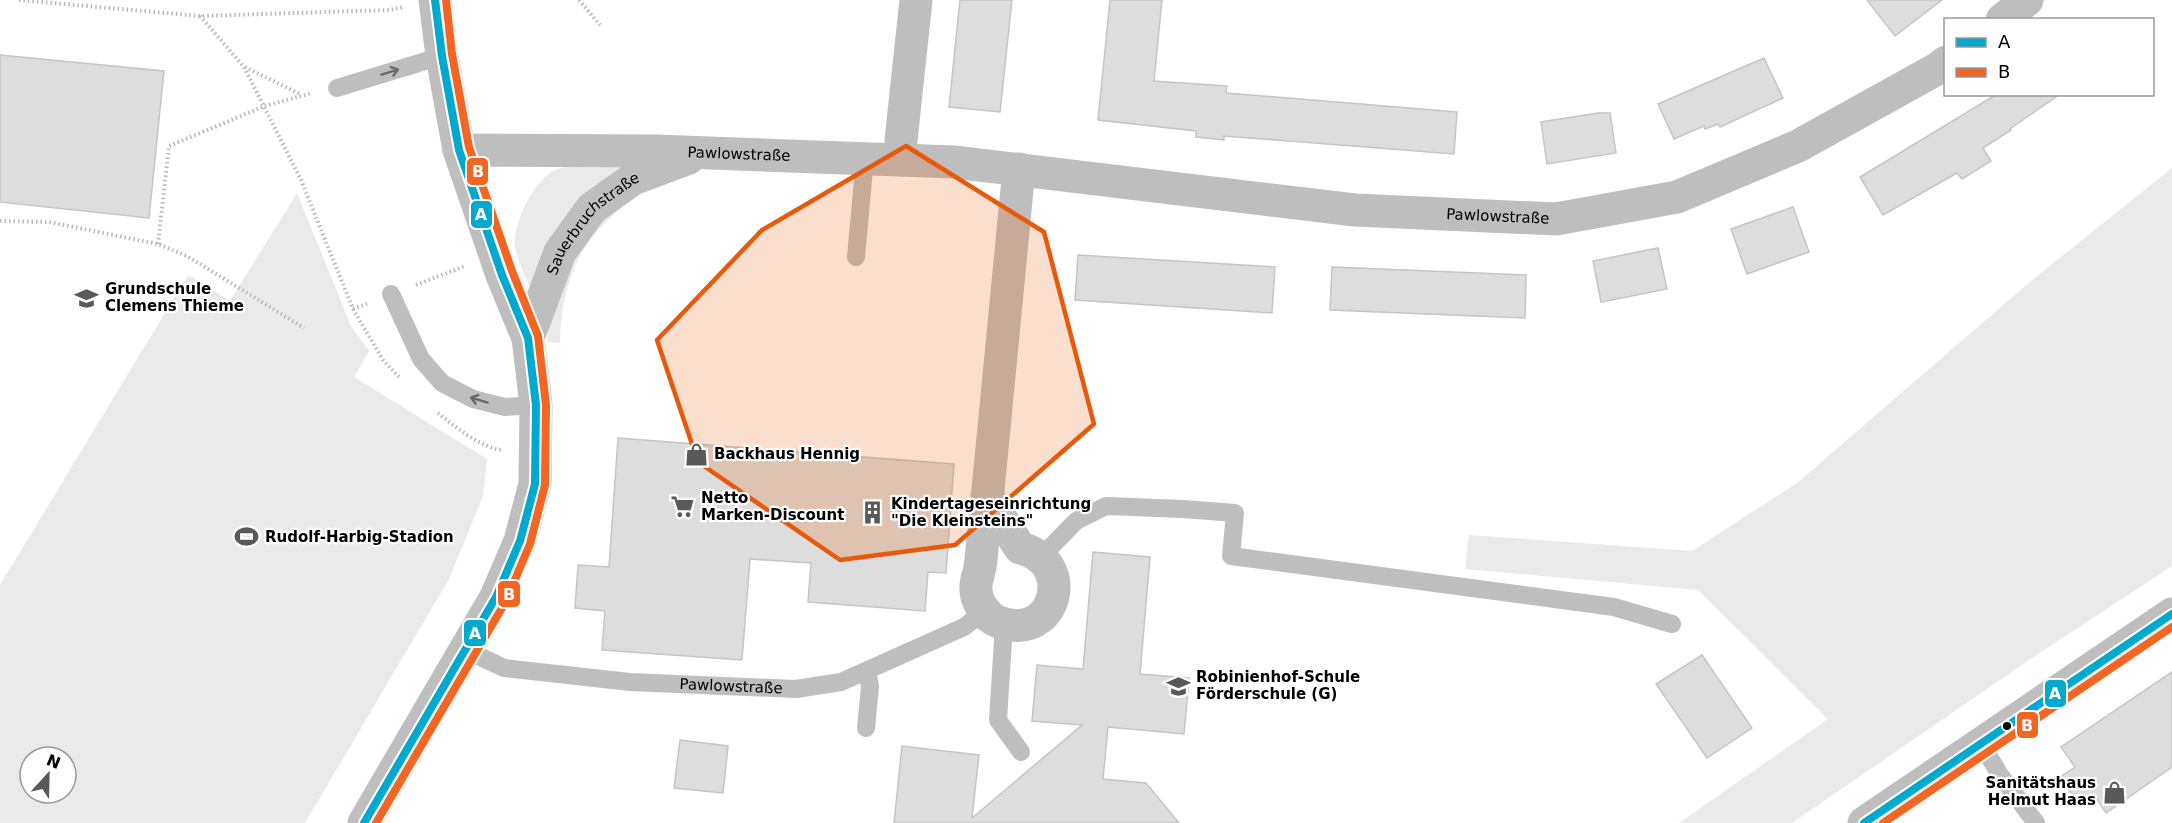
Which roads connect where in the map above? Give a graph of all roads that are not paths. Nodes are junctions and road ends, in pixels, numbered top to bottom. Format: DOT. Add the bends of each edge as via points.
graph roads {
  1 [pos="916,0"];
  2 [pos="2027,0"];
  3 [pos="423,3"];
  4 [pos="2004,18"];
  5 [pos="442,56"];
  6 [pos="1944,63"];
  7 [pos="337,88"];
  8 [pos="459,150"];
  9 [pos="702,154"];
  10 [pos="865,158"];
  11 [pos="899,159"];
  12 [pos="1018,169"];
  13 [pos="856,257"];
  14 [pos="392,294"];
  15 [pos="528,338"];
  16 [pos="521,406"];
  17 [pos="987,496"];
  18 [pos="1041,557"];
  19 [pos="2172,614"];
  20 [pos="994,618"];
  21 [pos="1672,624"];
  22 [pos="466,650"];
  23 [pos="867,671"];
  24 [pos="866,728"];
  25 [pos="1981,744"];
  26 [pos="1021,752"];
  27 [pos="364,823"];
  28 [pos="1864,823"];
  29 [pos="2036,823"];
  1 -- 11 [label="street"];
  2 -- 4 [label="street"];
  3 -- 5 [label="street, Sauerbruchstraße"];
  7 -- 5 [label="lane, one-way"];
  5 -- 8 [label="street, Sauerbruchstraße"];
  6 -- 12 [label="street, Pawlowstraße" via="1798,146 1677,197 1556,219 1355,210"];
  8 -- 9 [label="street, Pawlowstraße"];
  8 -- 15 [label="street, Sauerbruchstraße" via="494,255"];
  9 -- 10 [label="street, Pawlowstraße"];
  9 -- 15 [label="street, Sauerbruchstraße" via="633,179 592,208 560,252"];
  10 -- 11 [label="street, Pawlowstraße"];
  10 -- 13 [label="lane"];
  11 -- 12 [label="street, Pawlowstraße"];
  12 -- 17 [label="street"];
  16 -- 14 [label="lane, one-way" via="473,399 442,383 421,359"];
  15 -- 16 [label="street, Sauerbruchstraße"];
  16 -- 22 [label="street, Sauerbruchstraße" via="535,484 520,541 496,597"];
  17 -- 18 [label="street" via="1020,548"];
  17 -- 20 [label="street" via="976,590 979,601"];
  18 -- 20 [label="street" via="1053,577 1052,600 1047,610 1038,619 1016,626"];
  18 -- 21 [label="lane" via="1076,521 1106,506 1235,513 1231,556 1614,608"];
  19 -- 25 [label="street"];
  20 -- 23 [label="lane, Pawlowstraße" via="964,627"];
  20 -- 26 [label="lane" via="998,720"];
  22 -- 23 [label="lane, Pawlowstraße" via="504,668 664,684 796,689 841,682"];
  22 -- 27 [label="street, Sauerbruchstraße"];
  23 -- 24 [label="lane" via="870,686"];
  25 -- 28 [label="street"];
  25 -- 29 [label="lane"];
}
